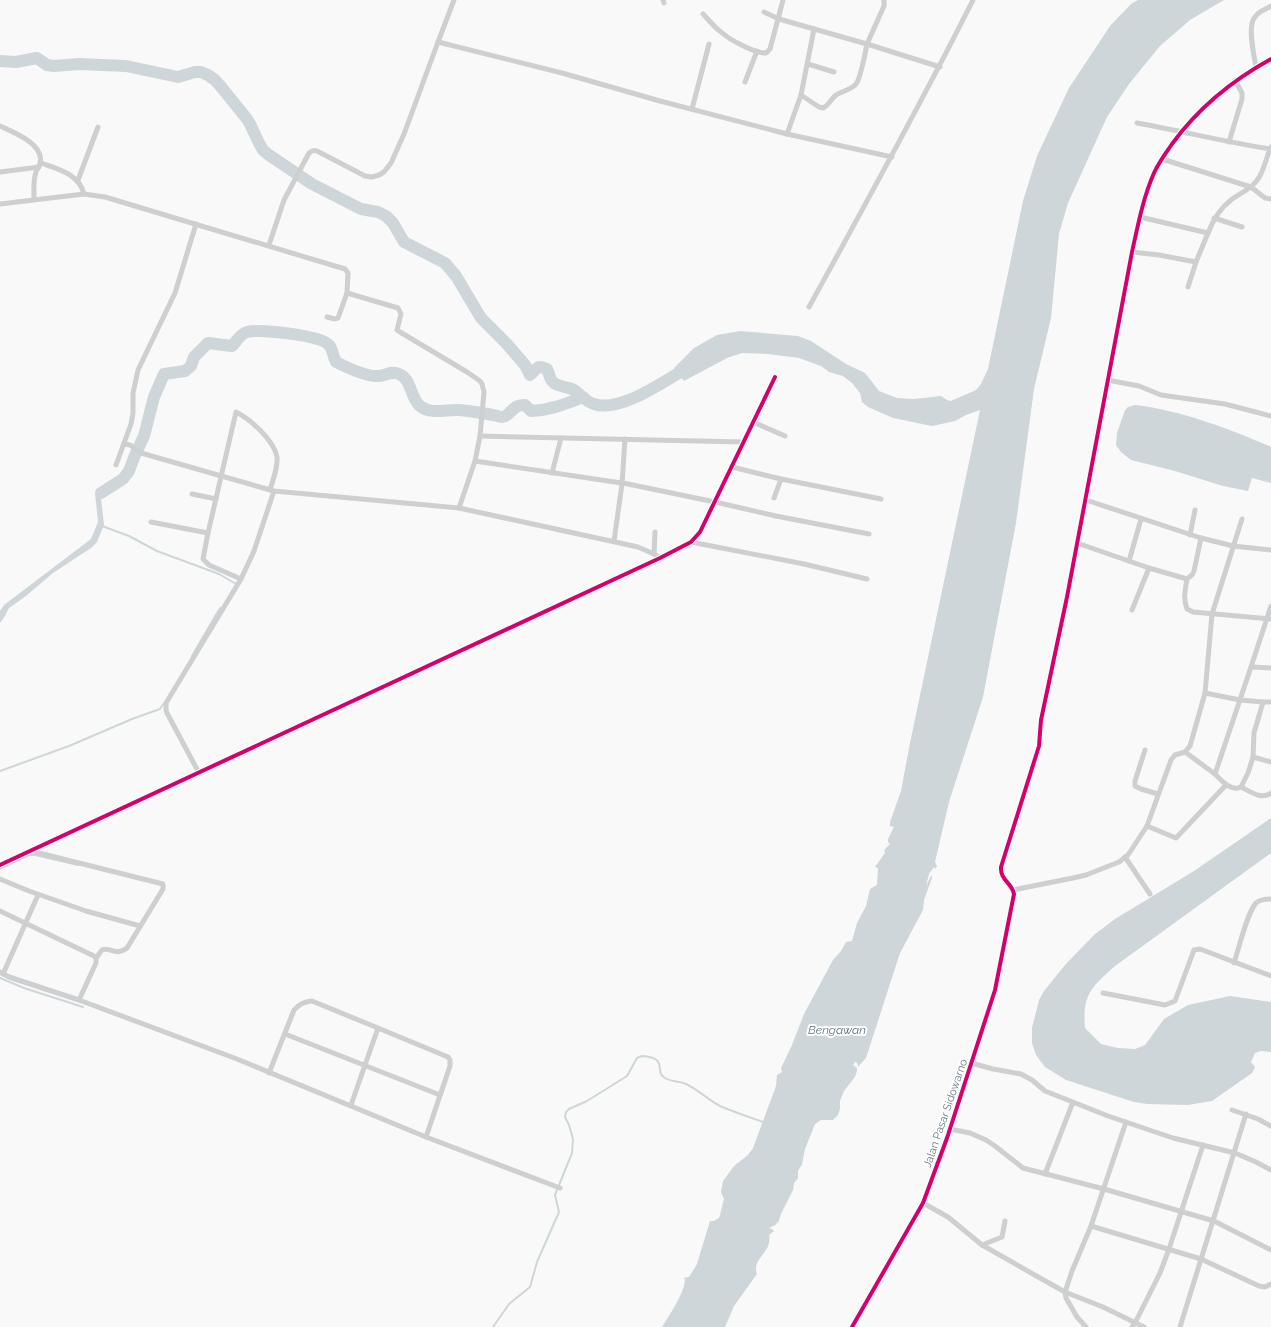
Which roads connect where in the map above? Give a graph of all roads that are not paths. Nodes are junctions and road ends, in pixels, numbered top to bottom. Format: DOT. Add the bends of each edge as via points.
graph roads {
  1 [pos="454,0"];
  2 [pos="783,0"];
  3 [pos="884,0"];
  4 [pos="973,0"];
  5 [pos="1271,6"];
  6 [pos="764,12"];
  7 [pos="703,14"];
  8 [pos="778,19"];
  9 [pos="814,29"];
  10 [pos="438,42"];
  11 [pos="709,44"];
  12 [pos="867,44"];
  13 [pos="757,51"];
  14 [pos="1271,59"];
  15 [pos="808,64"];
  16 [pos="940,66"];
  17 [pos="1256,67"];
  18 [pos="834,72"];
  19 [pos="1235,80"];
  20 [pos="746,82"];
  21 [pos="801,95"];
  22 [pos="692,109"];
  23 [pos="1137,123"];
  24 [pos="0,126"];
  25 [pos="98,127"];
  26 [pos="1182,131"];
  27 [pos="787,134"];
  28 [pos="1229,142"];
  29 [pos="1270,148"];
  30 [pos="892,157"];
  31 [pos="1162,159"];
  32 [pos="40,165"];
  33 [pos="0,172"];
  34 [pos="78,180"];
  35 [pos="1251,187"];
  36 [pos="84,194"];
  37 [pos="1271,199"];
  38 [pos="34,200"];
  39 [pos="0,204"];
  40 [pos="1140,217"];
  41 [pos="1214,218"];
  42 [pos="196,224"];
  43 [pos="1242,226"];
  44 [pos="1208,233"];
  45 [pos="269,245"];
  46 [pos="1132,252"];
  47 [pos="1196,262"];
  48 [pos="1188,287"];
  49 [pos="347,293"];
  50 [pos="809,307"];
  51 [pos="327,317"];
  52 [pos="775,378"];
  53 [pos="1108,380"];
  54 [pos="1271,416"];
  55 [pos="753,422"];
  56 [pos="480,436"];
  57 [pos="785,436"];
  58 [pos="561,438"];
  59 [pos="625,439"];
  60 [pos="743,442"];
  61 [pos="127,445"];
  62 [pos="475,461"];
  63 [pos="116,465"];
  64 [pos="732,467"];
  65 [pos="552,472"];
  66 [pos="221,476"];
  67 [pos="781,479"];
  68 [pos="622,484"];
  69 [pos="272,490"];
  70 [pos="192,494"];
  71 [pos="774,498"];
  72 [pos="216,499"];
  73 [pos="881,499"];
  74 [pos="1086,500"];
  75 [pos="715,502"];
  76 [pos="459,508"];
  77 [pos="1195,510"];
  78 [pos="1141,519"];
  79 [pos="1242,519"];
  80 [pos="151,522"];
  81 [pos="655,532"];
  82 [pos="208,533"];
  83 [pos="869,534"];
  84 [pos="1190,534"];
  85 [pos="1201,538"];
  86 [pos="614,542"];
  87 [pos="691,542"];
  88 [pos="1077,543"];
  89 [pos="1233,546"];
  90 [pos="1271,550"];
  91 [pos="654,554"];
  92 [pos="660,558"];
  93 [pos="1130,561"];
  94 [pos="1149,568"];
  95 [pos="239,578"];
  96 [pos="867,579"];
  97 [pos="1187,579"];
  98 [pos="1271,606"];
  99 [pos="1132,610"];
  100 [pos="1212,614"];
  101 [pos="1269,619"];
  102 [pos="1252,667"];
  103 [pos="1271,668"];
  104 [pos="1205,693"];
  105 [pos="1240,700"];
  106 [pos="1263,702"];
  107 [pos="1271,702"];
  108 [pos="1145,750"];
  109 [pos="1185,752"];
  110 [pos="1253,757"];
  111 [pos="1271,762"];
  112 [pos="199,773"];
  113 [pos="1214,774"];
  114 [pos="1226,785"];
  115 [pos="1241,787"];
  116 [pos="1271,793"];
  117 [pos="1158,794"];
  118 [pos="1147,826"];
  119 [pos="31,852"];
  120 [pos="1125,857"];
  121 [pos="0,865"];
  122 [pos="0,879"];
  123 [pos="1013,890"];
  124 [pos="1150,894"];
  125 [pos="38,895"];
  126 [pos="1271,899"];
  127 [pos="0,911"];
  128 [pos="25,924"];
  129 [pos="140,926"];
  130 [pos="96,958"];
  131 [pos="1234,963"];
  132 [pos="2,973"];
  133 [pos="1271,976"];
  134 [pos="1103,993"];
  135 [pos="79,1000"];
  136 [pos="378,1028"];
  137 [pos="285,1034"];
  138 [pos="971,1063"];
  139 [pos="364,1064"];
  140 [pos="269,1073"];
  141 [pos="440,1095"];
  142 [pos="1073,1102"];
  143 [pos="351,1105"];
  144 [pos="1232,1110"];
  145 [pos="1246,1114"];
  146 [pos="1126,1122"];
  147 [pos="1271,1126"];
  148 [pos="950,1129"];
  149 [pos="426,1137"];
  150 [pos="1203,1145"];
  151 [pos="1235,1153"];
  152 [pos="1271,1170"];
  153 [pos="1045,1174"];
  154 [pos="560,1188"];
  155 [pos="1104,1189"];
  156 [pos="923,1203"];
  157 [pos="1181,1212"];
  158 [pos="1214,1220"];
  159 [pos="1005,1221"];
  160 [pos="1091,1226"];
  161 [pos="982,1245"];
  162 [pos="1169,1249"];
  163 [pos="1271,1250"];
  164 [pos="1202,1260"];
  165 [pos="1271,1284"];
  166 [pos="1065,1292"];
  167 [pos="1133,1325"];
  168 [pos="852,1327"];
  169 [pos="1086,1327"];
  170 [pos="1144,1327"];
  171 [pos="1180,1327"];
  1 -- 10 [label="street"];
  2 -- 8 [label="street"];
  3 -- 12 [label="street" via="884,6"];
  4 -- 16 [label="street"];
  5 -- 17 [label="street" via="1254,17 1252,22"];
  6 -- 8 [label="street"];
  7 -- 13 [label="street" via="721,33"];
  8 -- 9 [label="street"];
  8 -- 13 [label="street" via="768,52"];
  9 -- 12 [label="street"];
  9 -- 15 [label="street"];
  10 -- 22 [label="street"];
  10 -- 45 [label="street" via="392,163 384,172 372,177 365,176 315,150 309,153 284,200"];
  11 -- 22 [label="street"];
  12 -- 16 [label="street"];
  12 -- 21 [label="street" via="856,84 840,93 823,108"];
  13 -- 20 [label="street"];
  14 -- 17 [label="street"];
  15 -- 18 [label="street"];
  15 -- 21 [label="street"];
  16 -- 30 [label="street"];
  17 -- 19 [label="street"];
  19 -- 26 [label="street"];
  19 -- 28 [label="street" via="1242,93 1242,99"];
  21 -- 27 [label="street"];
  22 -- 27 [label="street"];
  23 -- 26 [label="street"];
  24 -- 32 [label="street" via="36,147"];
  25 -- 34 [label="street"];
  26 -- 28 [label="street"];
  26 -- 31 [label="street"];
  27 -- 30 [label="street"];
  28 -- 29 [label="street"];
  29 -- 35 [label="street" via="1266,164 1258,180"];
  30 -- 50 [label="street"];
  31 -- 35 [label="street"];
  31 -- 40 [label="street" via="1148,188"];
  32 -- 33 [label="street"];
  32 -- 34 [label="street"];
  32 -- 38 [label="street" via="34,181"];
  34 -- 36 [label="street"];
  35 -- 37 [label="street" via="1265,198"];
  35 -- 41 [label="street" via="1225,204"];
  36 -- 38 [label="street"];
  36 -- 42 [label="street" via="105,197"];
  38 -- 39 [label="street"];
  40 -- 44 [label="street"];
  40 -- 46 [label="street"];
  41 -- 43 [label="street"];
  41 -- 44 [label="street"];
  42 -- 45 [label="street"];
  42 -- 61 [label="street" via="175,292 138,370 132,393 133,413"];
  44 -- 47 [label="street"];
  45 -- 49 [label="street" via="345,269 348,273"];
  46 -- 47 [label="street"];
  46 -- 53 [label="street"];
  47 -- 48 [label="street"];
  49 -- 51 [label="street" via="338,318"];
  49 -- 56 [label="street" via="398,308 401,314 397,330 480,381 484,392"];
  52 -- 55 [label="street"];
  53 -- 54 [label="street" via="1139,386 1162,395 1225,404"];
  53 -- 74 [label="street"];
  55 -- 57 [label="street"];
  55 -- 60 [label="street"];
  56 -- 58 [label="street"];
  56 -- 62 [label="street"];
  58 -- 59 [label="street"];
  58 -- 65 [label="street"];
  59 -- 60 [label="street"];
  59 -- 68 [label="street"];
  60 -- 64 [label="street"];
  61 -- 63 [label="street"];
  61 -- 66 [label="street" via="141,453"];
  62 -- 65 [label="street"];
  62 -- 76 [label="street"];
  64 -- 67 [label="street"];
  64 -- 75 [label="street"];
  65 -- 68 [label="street"];
  66 -- 69 [label="street"];
  66 -- 69 [label="street" via="236,412 243,415 261,432 275,451 277,463"];
  66 -- 72 [label="street"];
  67 -- 71 [label="street"];
  67 -- 73 [label="street"];
  68 -- 75 [label="street"];
  68 -- 86 [label="street"];
  69 -- 76 [label="street"];
  69 -- 95 [label="street" via="254,551"];
  70 -- 72 [label="street"];
  72 -- 82 [label="street"];
  74 -- 78 [label="street"];
  74 -- 88 [label="street"];
  75 -- 83 [label="street"];
  75 -- 87 [label="street" via="700,532"];
  76 -- 86 [label="street"];
  77 -- 84 [label="street"];
  78 -- 84 [label="street"];
  78 -- 93 [label="street"];
  79 -- 89 [label="street"];
  80 -- 82 [label="street"];
  81 -- 91 [label="street"];
  82 -- 95 [label="street" via="203,559 209,565"];
  84 -- 85 [label="street"];
  85 -- 89 [label="street"];
  85 -- 97 [label="street" via="1194,571"];
  86 -- 91 [label="street" via="638,547"];
  87 -- 92 [label="street"];
  87 -- 96 [label="street"];
  88 -- 93 [label="street"];
  88 -- 123 [label="street" via="1039,746 1001,867 1001,876"];
  89 -- 90 [label="street"];
  89 -- 100 [label="street"];
  91 -- 92 [label="street"];
  92 -- 112 [label="street"];
  93 -- 94 [label="street"];
  94 -- 97 [label="street"];
  94 -- 99 [label="street"];
  95 -- 112 [label="street" via="166,703 167,713"];
  97 -- 100 [label="street" via="1184,598 1187,609"];
  98 -- 101 [label="street"];
  100 -- 101 [label="street"];
  100 -- 104 [label="street"];
  101 -- 102 [label="street"];
  102 -- 103 [label="street"];
  102 -- 105 [label="street"];
  104 -- 105 [label="street"];
  104 -- 109 [label="street" via="1190,746"];
  105 -- 106 [label="street"];
  105 -- 113 [label="street"];
  106 -- 107 [label="street"];
  106 -- 110 [label="street" via="1254,733"];
  108 -- 117 [label="street" via="1135,786"];
  109 -- 113 [label="street"];
  109 -- 117 [label="street" via="1175,755"];
  110 -- 111 [label="street"];
  110 -- 115 [label="street"];
  112 -- 119 [label="street"];
  113 -- 114 [label="street"];
  114 -- 115 [label="street" via="1235,789"];
  114 -- 118 [label="street" via="1176,838"];
  115 -- 116 [label="street" via="1261,796"];
  117 -- 118 [label="street"];
  118 -- 120 [label="street"];
  119 -- 121 [label="street"];
  119 -- 129 [label="street" via="162,883 163,889"];
  120 -- 123 [label="street" via="1119,862 1086,875"];
  120 -- 124 [label="street"];
  122 -- 125 [label="street"];
  123 -- 138 [label="street, Jalan Pasar Sidowarno" via="995,990"];
  125 -- 128 [label="street"];
  125 -- 129 [label="street"];
  126 -- 131 [label="street" via="1262,899 1256,903"];
  127 -- 128 [label="street"];
  128 -- 130 [label="street"];
  128 -- 132 [label="street"];
  129 -- 130 [label="street" via="127,948 118,952 105,949"];
  130 -- 135 [label="street"];
  131 -- 133 [label="street"];
  131 -- 134 [label="street" via="1200,949 1194,950 1175,1001 1165,1005"];
  132 -- 135 [label="street"];
  135 -- 140 [label="street"];
  136 -- 137 [label="street" via="312,1001 300,1004 294,1010"];
  136 -- 139 [label="street"];
  136 -- 141 [label="street" via="448,1057 450,1066"];
  137 -- 139 [label="street"];
  137 -- 140 [label="street"];
  138 -- 142 [label="street" via="993,1070 1021,1074 1045,1090"];
  138 -- 148 [label="street, Jalan Pasar Sidowarno"];
  139 -- 141 [label="street"];
  139 -- 143 [label="street"];
  140 -- 143 [label="street"];
  141 -- 149 [label="street"];
  142 -- 146 [label="street"];
  142 -- 153 [label="street"];
  143 -- 149 [label="street"];
  144 -- 145 [label="street"];
  145 -- 147 [label="street"];
  145 -- 151 [label="street"];
  146 -- 150 [label="street"];
  146 -- 155 [label="street"];
  148 -- 153 [label="street" via="970,1133 995,1146 1023,1168"];
  148 -- 156 [label="street, Jalan Pasar Sidowarno"];
  149 -- 154 [label="street"];
  150 -- 151 [label="street"];
  150 -- 157 [label="street"];
  151 -- 152 [label="street"];
  151 -- 158 [label="street"];
  153 -- 155 [label="street"];
  155 -- 157 [label="street"];
  155 -- 160 [label="street"];
  156 -- 161 [label="street" via="948,1217"];
  156 -- 168 [label="street, Jalan Pasar Sidowarno"];
  157 -- 158 [label="street"];
  157 -- 162 [label="street"];
  158 -- 163 [label="street"];
  158 -- 164 [label="street"];
  159 -- 161 [label="street" via="1002,1237"];
  160 -- 162 [label="street"];
  160 -- 166 [label="street"];
  161 -- 166 [label="street"];
  162 -- 164 [label="street"];
  162 -- 167 [label="street" via="1160,1273"];
  164 -- 165 [label="street" via="1259,1286"];
  164 -- 171 [label="street"];
  166 -- 167 [label="street" via="1103,1307"];
  166 -- 169 [label="street" via="1077,1317"];
  167 -- 170 [label="street"];
}
